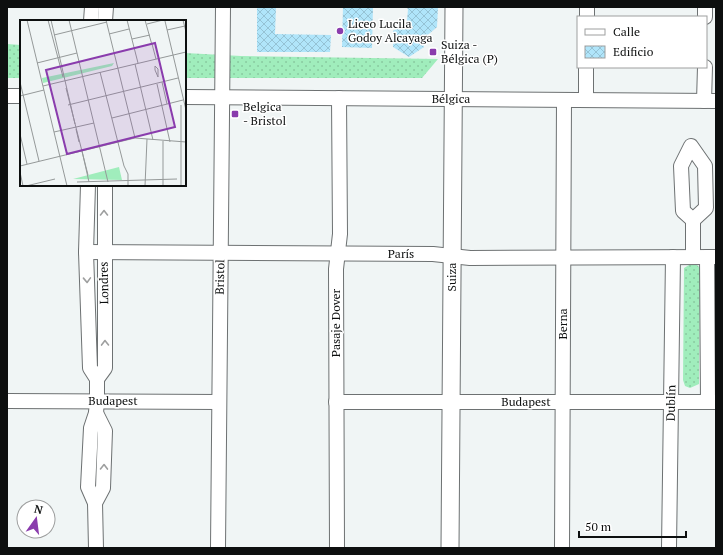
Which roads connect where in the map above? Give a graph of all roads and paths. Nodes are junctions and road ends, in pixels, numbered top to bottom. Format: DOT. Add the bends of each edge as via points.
graph roads {
  1 [pos="92,7"];
  2 [pos="106,7"];
  3 [pos="222,7"];
  4 [pos="454,7"];
  5 [pos="91,20"];
  6 [pos="105,20"];
  7 [pos="586,68"];
  8 [pos="705,68"];
  9 [pos="7,96"];
  10 [pos="20,96"];
  11 [pos="186,97"];
  12 [pos="222,98"];
  13 [pos="339,98"];
  14 [pos="453,99"];
  15 [pos="564,100"];
  16 [pos="586,100"];
  17 [pos="710,101"];
  18 [pos="88,186"];
  19 [pos="105,186"];
  20 [pos="692,220"];
  21 [pos="86,252"];
  22 [pos="104,252"];
  23 [pos="220,253"];
  24 [pos="338,254"];
  25 [pos="452,256"];
  26 [pos="673,257"];
  27 [pos="692,257"];
  28 [pos="712,257"];
  29 [pos="564,258"];
  30 [pos="97,379"];
  31 [pos="7,400"];
  32 [pos="219,402"];
  33 [pos="336,402"];
  34 [pos="451,402"];
  35 [pos="563,402"];
  36 [pos="672,402"];
  37 [pos="712,402"];
  38 [pos="97,407"];
  39 [pos="96,548"];
  40 [pos="218,548"];
  41 [pos="337,548"];
  42 [pos="450,548"];
  43 [pos="562,548"];
  44 [pos="669,548"];
  1 -- 5 [label="street"];
  2 -- 6 [label="street"];
  3 -- 12 [label="street, Bristol"];
  4 -- 14 [label="street, Suiza"];
  7 -- 16 [label="street"];
  8 -- 17 [label="street"];
  9 -- 10 [label="street"];
  11 -- 12 [label="street, Bélgica"];
  12 -- 13 [label="street, Bélgica"];
  12 -- 23 [label="street, Bristol"];
  13 -- 14 [label="street, Bélgica"];
  13 -- 24 [label="street, Pasaje Dover"];
  14 -- 15 [label="street, Bélgica"];
  14 -- 25 [label="street, Suiza"];
  15 -- 16 [label="street, Bélgica"];
  15 -- 29 [label="street, Berna"];
  16 -- 17 [label="street, Bélgica"];
  18 -- 21 [label="street, Londres"];
  22 -- 19 [label="street, Londres, one-way"];
  20 -- 27 [label="street"];
  21 -- 22 [label="street, París"];
  21 -- 30 [label="street, Londres, one-way" via="90,368"];
  22 -- 23 [label="street, París"];
  30 -- 22 [label="street, Londres, one-way" via="105,368"];
  23 -- 24 [label="street, París"];
  23 -- 32 [label="street, Bristol"];
  24 -- 25 [label="street, París"];
  24 -- 33 [label="street, Pasaje Dover"];
  25 -- 29 [label="street, París"];
  25 -- 34 [label="street, Suiza"];
  26 -- 27 [label="street, París"];
  26 -- 29 [label="street, París"];
  26 -- 36 [label="street, Dublín"];
  27 -- 28 [label="street, París"];
  28 -- 37 [label="street"];
  29 -- 35 [label="street, Berna"];
  30 -- 38 [label="street, Londres"];
  31 -- 38 [label="street, Budapest"];
  32 -- 38 [label="street, Budapest"];
  32 -- 40 [label="street, Bristol"];
  33 -- 34 [label="street, Budapest"];
  33 -- 41 [label="street, Pasaje Dover"];
  34 -- 35 [label="street, Budapest"];
  34 -- 42 [label="street, Suiza"];
  35 -- 36 [label="street, Budapest"];
  35 -- 43 [label="street, Berna"];
  36 -- 37 [label="street, Budapest"];
  36 -- 44 [label="street, Dublín"];
  38 -- 39 [label="street, Londres" via="105,431 103,488 95,503"];
}
